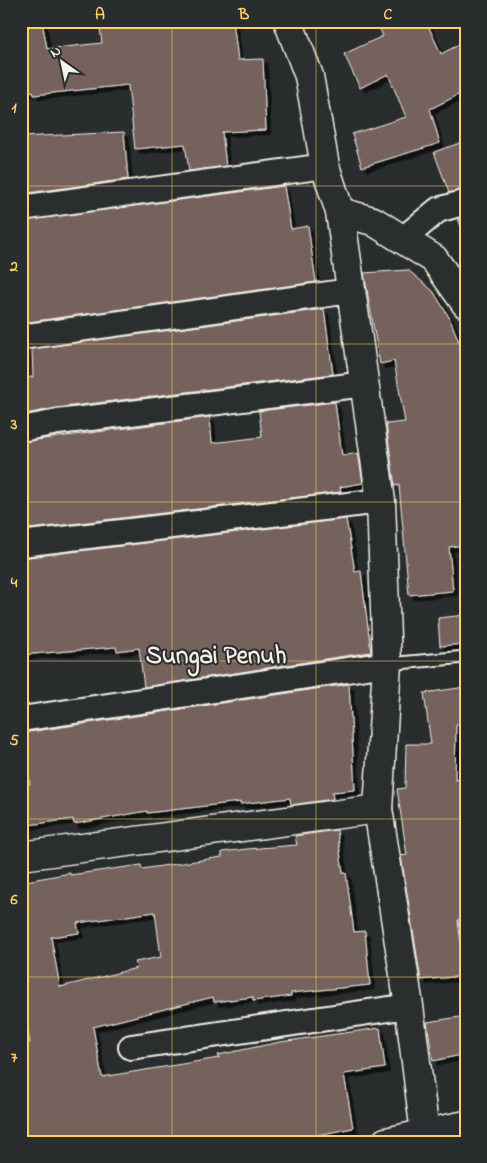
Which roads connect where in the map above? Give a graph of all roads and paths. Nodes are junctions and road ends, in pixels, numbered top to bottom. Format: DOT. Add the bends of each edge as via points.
graph roads {
  1 [pos="288,21"];
  2 [pos="325,166"];
  3 [pos="466,202"];
  4 [pos="21,208"];
  5 [pos="340,212"];
  6 [pos="403,239"];
  7 [pos="350,291"];
  8 [pos="466,304"];
  9 [pos="21,337"];
  10 [pos="365,384"];
  11 [pos="21,429"];
  12 [pos="381,501"];
  13 [pos="21,544"];
  14 [pos="466,657"];
  15 [pos="387,664"];
  16 [pos="21,719"];
  17 [pos="378,809"];
  18 [pos="21,856"];
  19 [pos="409,1006"];
  20 [pos="131,1047"];
  21 [pos="466,1125"];
  22 [pos="425,1134"];
  23 [pos="386,1142"];
  1 -- 2 [label="street" via="309,76"];
  2 -- 4 [label="street"];
  2 -- 5 [label="street"];
  3 -- 6 [label="street" via="438,210"];
  5 -- 6 [label="street" via="373,221"];
  5 -- 7 [label="street"];
  6 -- 8 [label="street" via="434,259"];
  7 -- 9 [label="street"];
  7 -- 10 [label="street"];
  10 -- 11 [label="street"];
  10 -- 12 [label="street"];
  12 -- 13 [label="street"];
  12 -- 15 [label="street"];
  14 -- 15 [label="lane"];
  15 -- 16 [label="street"];
  15 -- 17 [label="street"];
  17 -- 18 [label="street"];
  17 -- 19 [label="street"];
  19 -- 20 [label="street"];
  19 -- 22 [label="street"];
  21 -- 22 [label="street"];
  22 -- 23 [label="street"];
}
